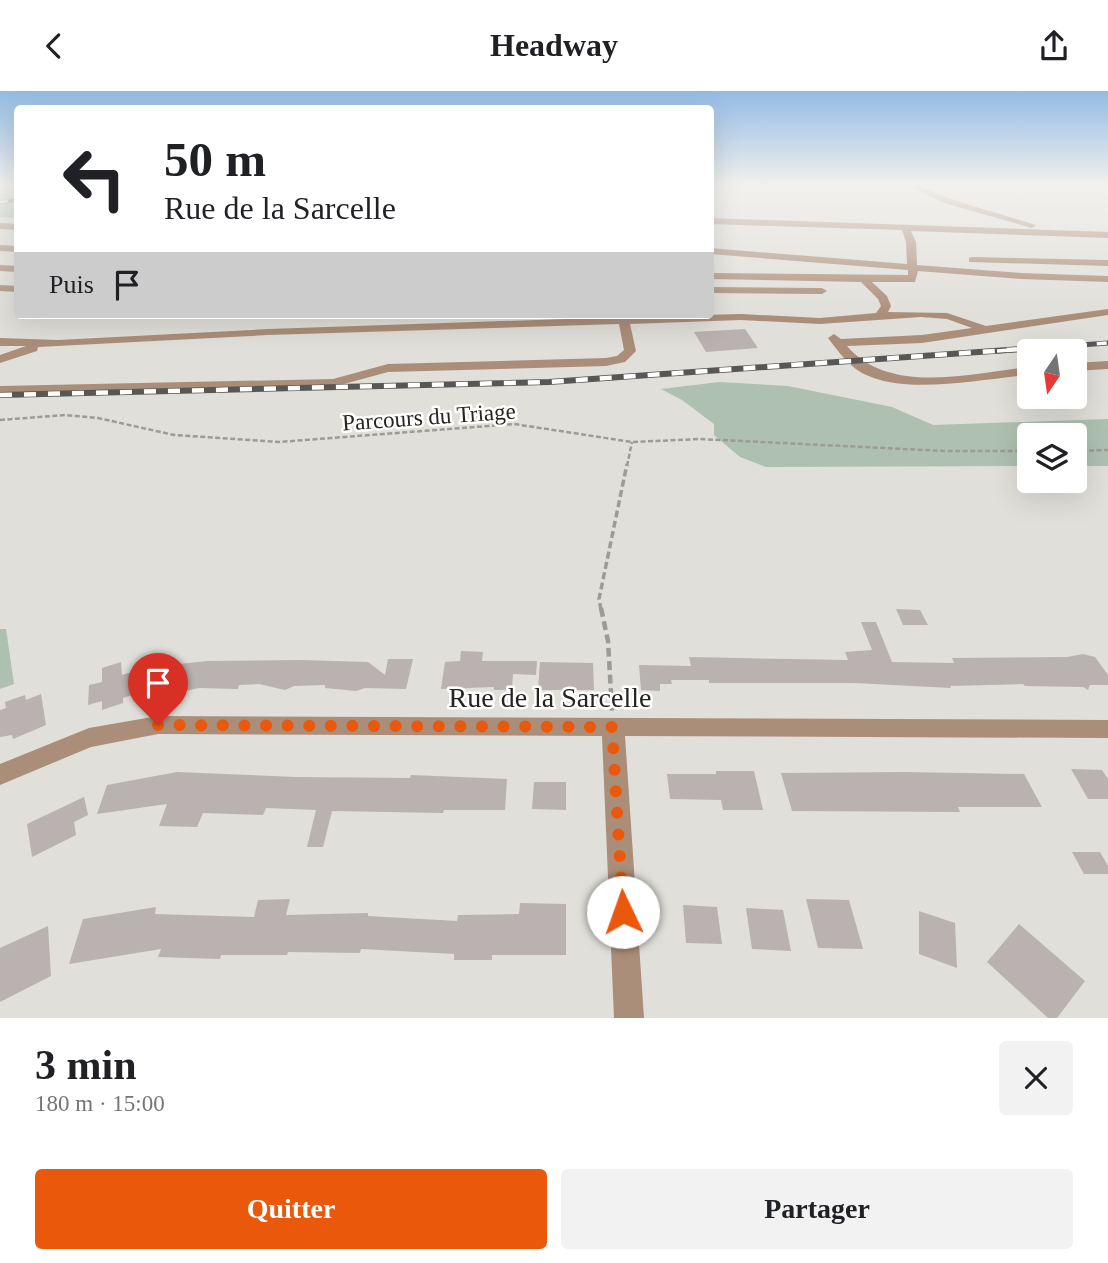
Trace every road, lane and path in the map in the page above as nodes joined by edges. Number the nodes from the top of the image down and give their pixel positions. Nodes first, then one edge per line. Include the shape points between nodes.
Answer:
1 (858, 229) edge
2 (1049, 229) edge
3 (907, 232) junction
4 (1062, 233) junction
5 (1108, 235) edge
6 (1108, 245) edge
7 (714, 251) edge
8 (972, 260) dead end
9 (1108, 263) edge
10 (913, 267) junction
11 (714, 279) edge
12 (1108, 279) edge
13 (869, 285) junction
14 (714, 293) edge
15 (1108, 312) edge
16 (880, 316) junction
17 (714, 318) edge
18 (485, 319) edge
19 (663, 319) edge
20 (624, 320) junction
21 (820, 321) junction
22 (494, 324) junction
23 (985, 330) junction
24 (0, 342) edge
25 (838, 343) junction
26 (58, 344) junction
27 (0, 357) edge
28 (1108, 365) edge
29 (1087, 366) edge
30 (1017, 372) edge
31 (364, 373) junction
32 (0, 379) edge
33 (0, 390) edge
34 (0, 420) edge
35 (632, 442) junction
36 (1108, 450) edge
37 (1017, 451) edge
38 (1087, 451) edge
39 (612, 727) junction
40 (1108, 729) edge
41 (0, 775) edge
42 (629, 1018) edge

1 - 3 street
2 - 4 street
3 - 4 street
3 - 6 street
3 - 10 street
4 - 5 street
7 - 10 street
8 - 9 street
10 - 12 street
10 - 13 street via 911,280
11 - 13 street via 792,284 802,279
13 - 14 street
13 - 16 street via 886,302
15 - 23 street
16 - 21 street
16 - 23 street via 947,315
17 - 21 street
18 - 22 street
19 - 20 street
20 - 22 street
20 - 31 street via 630,352 615,361
21 - 25 street
22 - 26 street
23 - 25 street
24 - 26 street
25 - 30 street via 868,371 897,379
26 - 27 street
28 - 29 street
31 - 32 street
31 - 33 street via 333,383
34 - 35 path, Parcours du Triage via 65,415 174,435 279,442 514,424
35 - 37 path, Parcours du Triage via 700,439
35 - 39 path via 599,599 608,641
36 - 38 path
39 - 40 street, Rue de la Sarcelle
39 - 41 street, Rue de la Sarcelle via 158,725 89,738
39 - 42 street

